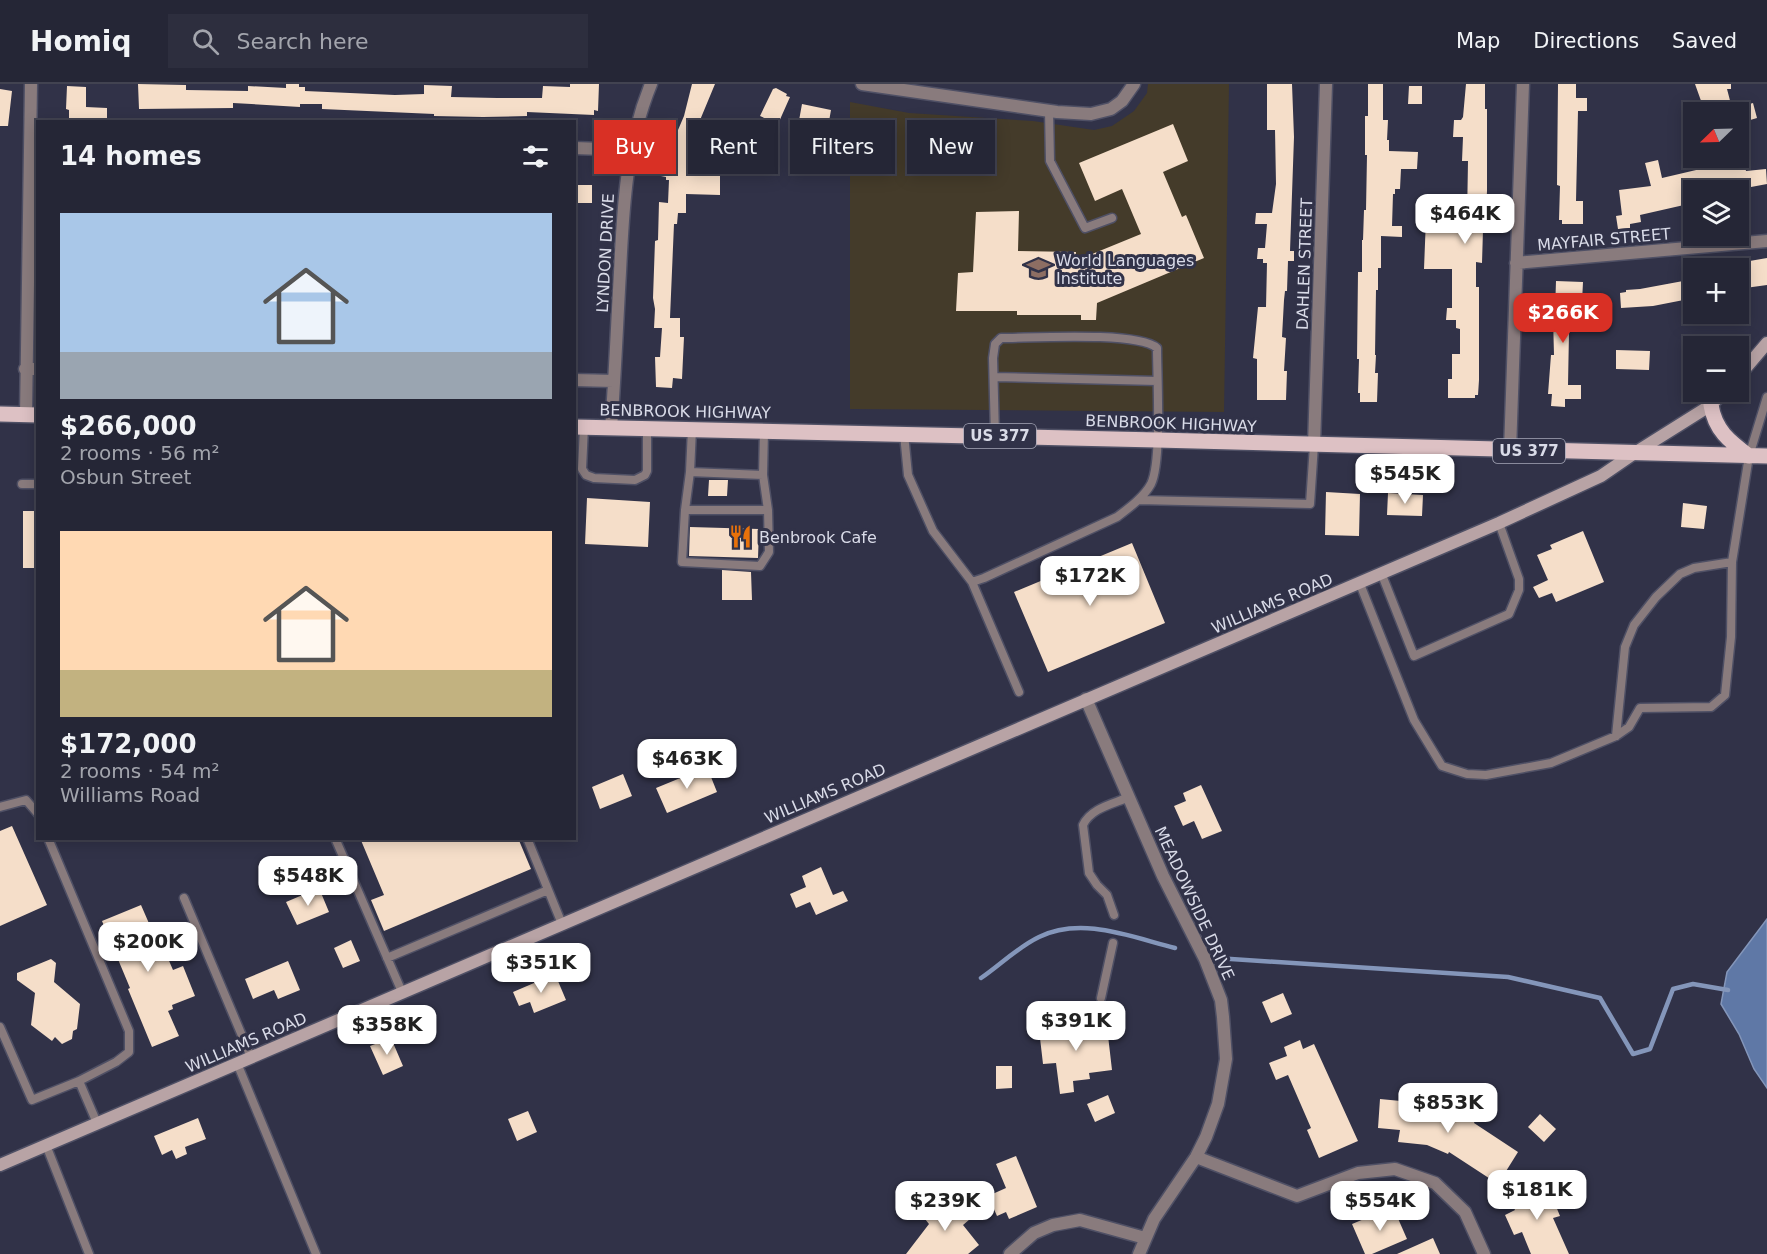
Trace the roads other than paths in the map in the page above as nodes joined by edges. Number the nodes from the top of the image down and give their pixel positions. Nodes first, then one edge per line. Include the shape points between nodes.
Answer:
1 (31, 84) edge
2 (651, 84) edge
3 (862, 84) edge
4 (1134, 84) edge
5 (1326, 84) edge
6 (1523, 84) edge
7 (1049, 111) junction
8 (638, 120) edge
9 (34, 130) edge
10 (576, 148) edge
11 (594, 149) edge
12 (627, 174) edge
13 (1112, 218) dead end
14 (1767, 241) edge
15 (1516, 263) junction
16 (1767, 343) edge
17 (1749, 364) edge
18 (32, 369) edge
19 (994, 377) junction
20 (576, 380) edge
21 (614, 381) junction
22 (1157, 381) junction
23 (1767, 397) edge
24 (1714, 402) edge
25 (1711, 405) junction
26 (0, 414) edge
27 (32, 415) edge
28 (579, 427) edge
29 (611, 428) junction
30 (647, 428) junction
31 (692, 429) junction
32 (764, 431) junction
33 (904, 434) junction
34 (995, 436) junction
35 (1157, 438) junction
36 (1314, 445) junction
37 (1510, 450) junction
38 (1633, 454) junction
39 (1749, 456) junction
40 (1767, 456) edge
41 (690, 472) junction
42 (764, 475) junction
43 (22, 484) dead end
44 (36, 484) edge
45 (1138, 500) junction
46 (685, 510) junction
47 (768, 510) junction
48 (1499, 523) junction
49 (1732, 562) junction
50 (1382, 574) junction
51 (972, 582) junction
52 (1360, 584) junction
53 (1019, 692) dead end
54 (1086, 699) junction
55 (1616, 736) junction
56 (1129, 797) junction
57 (0, 807) edge
58 (36, 812) edge
59 (49, 840) edge
60 (336, 840) edge
61 (528, 840) edge
62 (548, 890) junction
63 (184, 898) dead end
64 (1114, 915) dead end
65 (562, 924) junction
66 (1113, 943) dead end
67 (387, 958) junction
68 (402, 992) junction
69 (1101, 998) dead end
70 (0, 1027) edge
71 (251, 1057) junction
72 (237, 1063) junction
73 (80, 1081) junction
74 (97, 1123) junction
75 (46, 1145) junction
76 (1196, 1157) junction
77 (0, 1165) edge
78 (1145, 1238) junction
79 (89, 1254) edge
80 (316, 1254) edge
81 (1010, 1254) edge
82 (1139, 1254) edge
83 (1484, 1254) edge

1 - 9 street
2 - 8 street, LYNDON DRIVE
3 - 7 street
4 - 7 street via 1111,109 1091,114
5 - 36 street, DAHLEN STREET
6 - 15 street
7 - 13 lane via 1050,161 1085,228
9 - 18 street
10 - 11 street
12 - 21 street, LYNDON DRIVE
14 - 15 street, MAYFAIR STREET
15 - 37 street
16 - 17 street
18 - 27 street
19 - 22 lane
19 - 22 lane via 995,344 1001,338 1074,337 1151,343 1157,348
19 - 34 lane
20 - 21 street
21 - 29 street, LYNDON DRIVE
22 - 35 lane
23 - 39 lane
24 - 25 street, WILLIAMS ROAD
25 - 38 street, WILLIAMS ROAD
25 - 39 main road via 1716,424 1733,445
26 - 27 main road
28 - 29 main road, BENBROOK HIGHWAY / US 377
28 - 30 lane via 582,469 586,475 635,480 647,471
29 - 30 main road, BENBROOK HIGHWAY / US 377
30 - 31 main road, BENBROOK HIGHWAY / US 377
31 - 32 main road, BENBROOK HIGHWAY / US 377
31 - 41 lane
32 - 33 main road, BENBROOK HIGHWAY / US 377
32 - 42 lane
33 - 34 main road, BENBROOK HIGHWAY / US 377
33 - 51 lane via 908,475 933,531
34 - 35 main road, BENBROOK HIGHWAY / US 377
35 - 36 main road, BENBROOK HIGHWAY / US 377
35 - 45 lane via 1151,484
36 - 37 main road, BENBROOK HIGHWAY / US 377
36 - 45 lane via 1310,504
37 - 38 main road, BENBROOK HIGHWAY / US 377
38 - 39 main road, BENBROOK HIGHWAY / US 377
38 - 48 street, WILLIAMS ROAD via 1602,476
39 - 40 main road, BENBROOK HIGHWAY / US 377
39 - 49 lane
41 - 42 lane
41 - 46 lane
42 - 47 lane
43 - 44 lane
45 - 51 lane via 1117,516
46 - 47 lane
46 - 47 lane via 682,562 760,566 769,552
48 - 50 street, WILLIAMS ROAD
48 - 50 lane via 1519,579 1519,591 1509,614 1414,656
49 - 55 lane via 1680,574 1634,625 1625,647
49 - 55 lane via 1725,695 1711,707 1640,708 1629,727
50 - 52 street, WILLIAMS ROAD
51 - 53 lane
52 - 54 street, WILLIAMS ROAD
52 - 55 lane via 1414,720 1443,766 1486,775 1551,763
54 - 56 street, MEADOWSIDE DRIVE
54 - 65 street, WILLIAMS ROAD
56 - 64 lane via 1094,812 1083,825 1089,873 1107,895
56 - 76 street, MEADOWSIDE DRIVE via 1221,1000 1226,1059 1218,1104
57 - 58 lane via 26,800
59 - 73 lane via 129,1031 129,1052
60 - 67 lane
61 - 62 lane
62 - 65 lane
62 - 67 lane
63 - 71 lane
65 - 68 street, WILLIAMS ROAD
66 - 69 lane
67 - 68 lane
68 - 71 street, WILLIAMS ROAD
70 - 73 lane via 32,1100
71 - 72 street, WILLIAMS ROAD
72 - 74 street, WILLIAMS ROAD
72 - 80 lane
73 - 74 lane
74 - 75 street, WILLIAMS ROAD
75 - 77 street, WILLIAMS ROAD
75 - 79 lane
76 - 78 street, MEADOWSIDE DRIVE
76 - 83 street via 1297,1196 1358,1173 1395,1169 1435,1183 1465,1212
78 - 81 street via 1080,1220 1034,1233
78 - 82 street, MEADOWSIDE DRIVE

